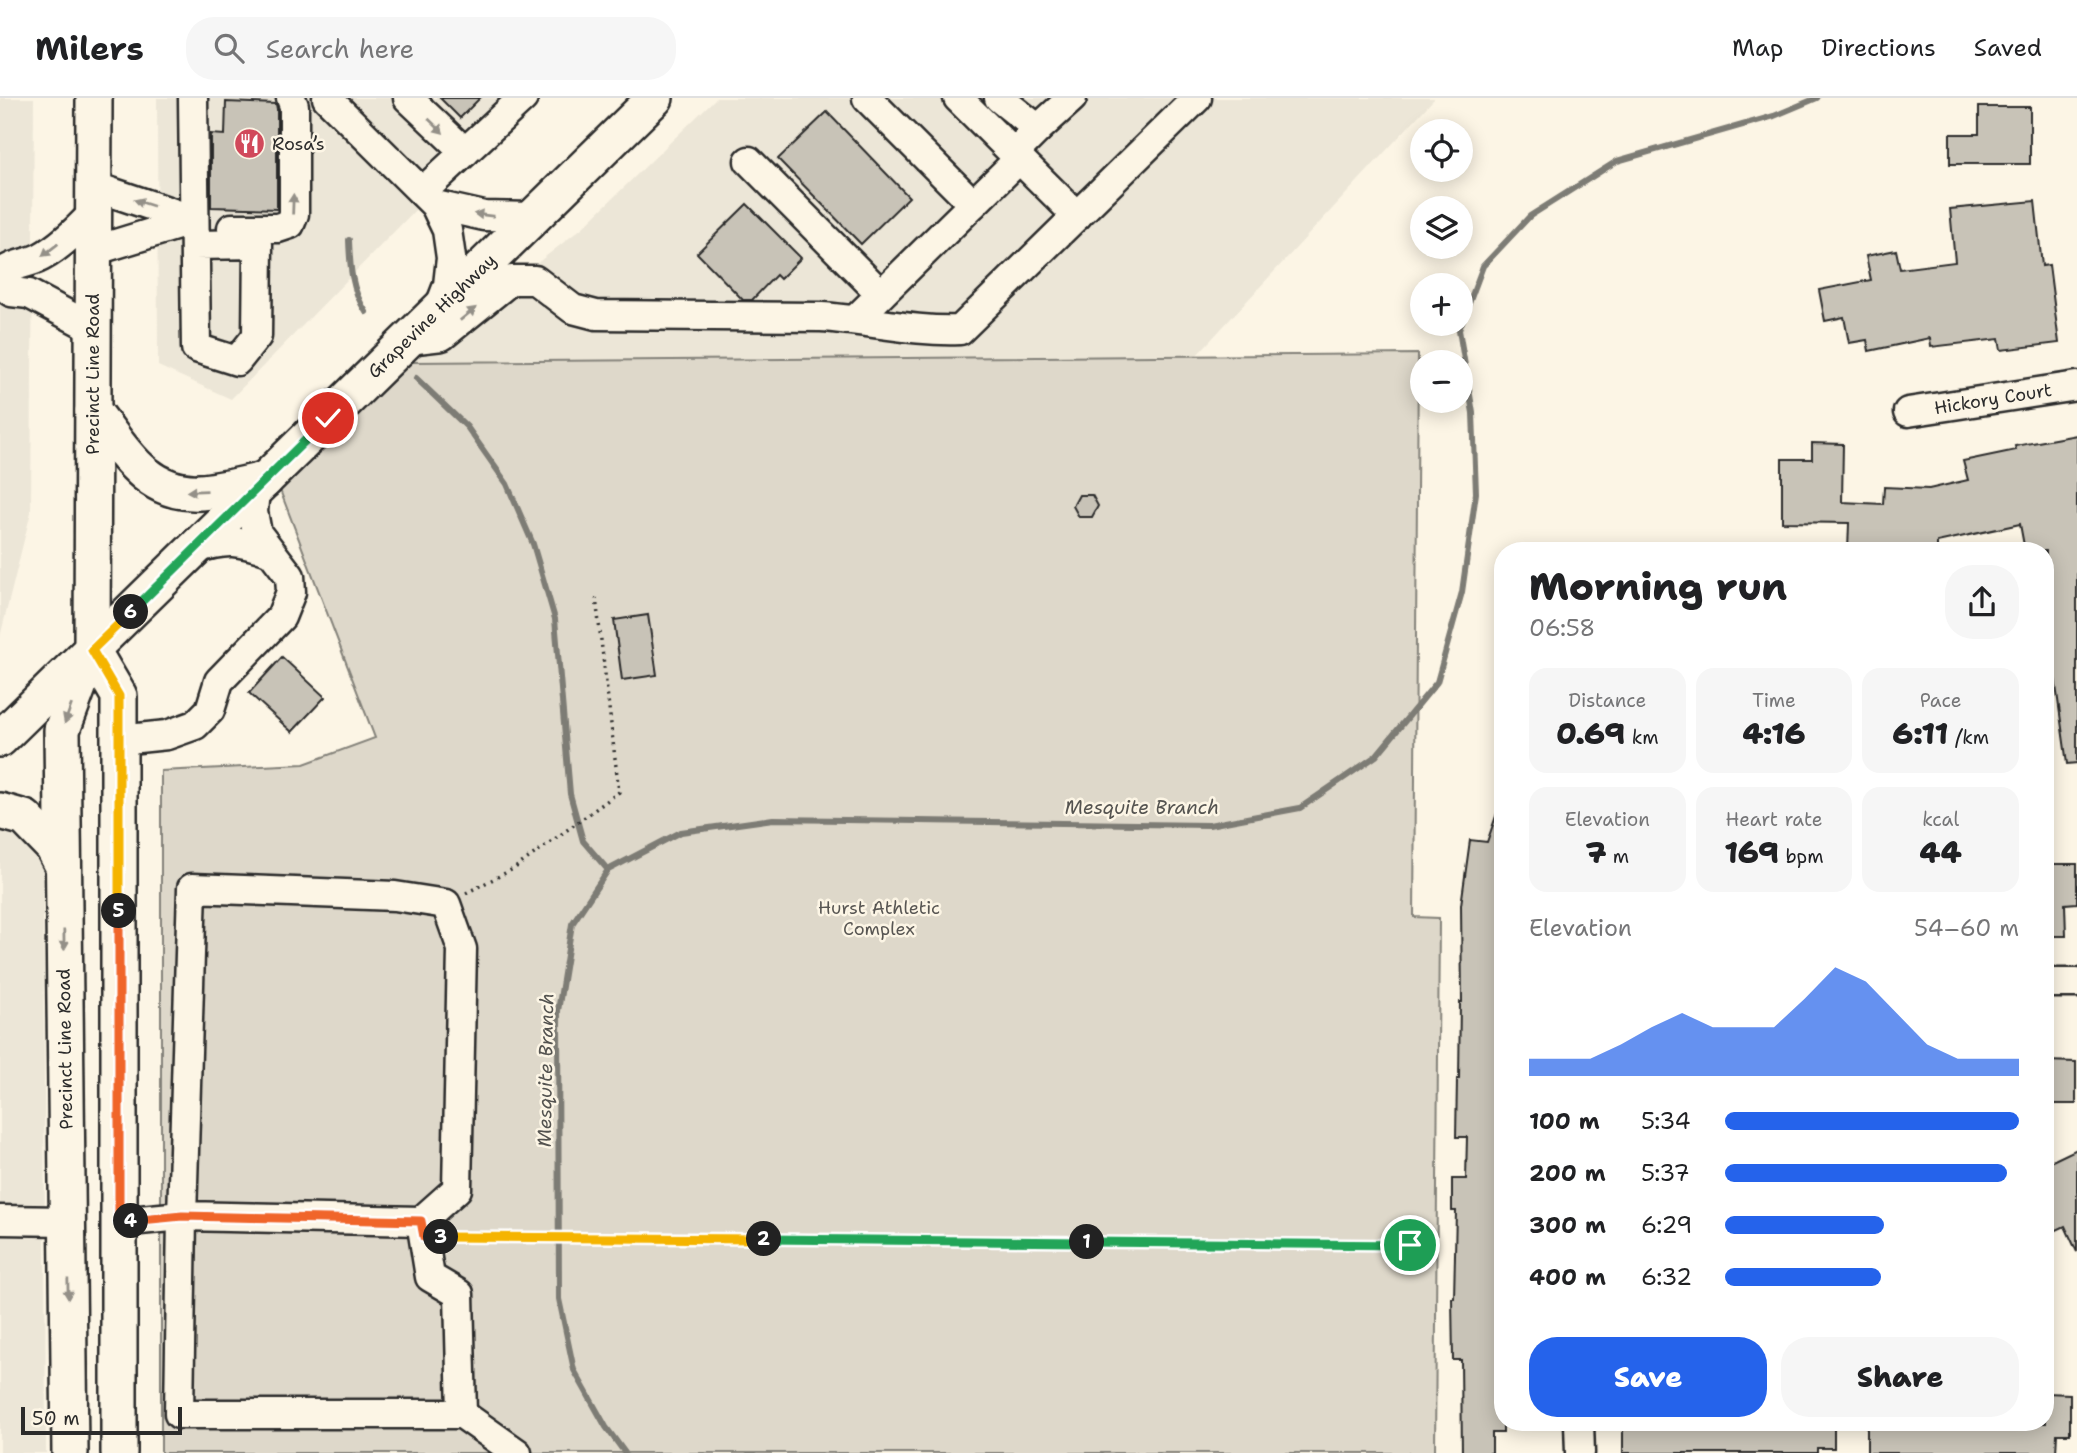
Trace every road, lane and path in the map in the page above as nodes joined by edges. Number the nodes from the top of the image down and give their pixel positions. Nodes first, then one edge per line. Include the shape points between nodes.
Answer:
1 (93, 98) edge
2 (193, 98) edge
3 (291, 98) edge
4 (327, 98) edge
5 (408, 98) edge
6 (523, 98) edge
7 (655, 98) edge
8 (867, 98) edge
9 (957, 98) edge
10 (999, 98) edge
11 (1072, 98) edge
12 (1197, 98) edge
13 (1038, 129) junction
14 (465, 152) junction
15 (1016, 156) junction
16 (749, 161) dead end
17 (429, 198) junction
18 (93, 200) junction
19 (973, 204) junction
20 (1077, 216) junction
21 (533, 217) junction
22 (195, 230) junction
23 (93, 251) junction
24 (0, 274) edge
25 (0, 283) edge
26 (881, 294) junction
27 (438, 311) junction
28 (856, 319) junction
29 (93, 331) junction
30 (408, 340) junction
31 (2077, 386) edge
32 (93, 411) junction
33 (1908, 412) dead end
34 (260, 485) junction
35 (195, 548) junction
36 (269, 551) junction
37 (596, 598) dead end
38 (92, 650) junction
39 (0, 739) edge
40 (119, 740) junction
41 (0, 811) edge
42 (64, 866) junction
43 (446, 904) junction
44 (2054, 983) edge
45 (2077, 983) edge
46 (66, 1068) junction
47 (182, 1216) junction
48 (0, 1220) edge
49 (67, 1221) junction
50 (119, 1222) junction
51 (423, 1229) junction
52 (1410, 1245) dead end
53 (119, 1324) junction
54 (463, 1414) junction
55 (1579, 1431) edge
56 (70, 1453) edge
57 (120, 1453) edge
58 (517, 1453) edge
59 (1580, 1453) edge

1 - 18 main road, Precinct Line Road
2 - 22 street
22 -> 3 street via 278,229 290,224 294,214
4 - 17 street
5 -> 14 street
6 - 14 street
7 - 21 main road, Grapevine Highway
8 - 19 street
9 - 15 street
10 - 13 street
11 - 13 street
12 - 20 street
13 - 15 street
14 - 17 street
15 - 19 street
15 - 20 street
16 - 26 street
21 -> 17 street via 484,216
17 - 27 street via 447,230 451,258 448,285
22 -> 18 street
18 - 23 main road, Precinct Line Road
18 -> 24 street via 80,226 41,257
19 - 26 street
20 - 28 street via 960,330 934,331
21 - 27 main road, Grapevine Highway
22 - 23 street
23 - 29 main road, Precinct Line Road
25 - 29 street via 11,292 29,294
26 - 28 street
27 - 30 main road, Grapevine Highway
30 -> 28 street via 442,336 511,280 535,280 573,309 596,314
29 - 32 main road, Precinct Line Road
30 - 34 main road, Grapevine Highway
31 - 33 street, Hickory Court
34 -> 32 main road via 200,492 171,490 151,480 135,464
32 - 38 main road, Precinct Line Road
34 - 35 main road, Grapevine Highway
34 - 36 street via 253,512 257,533
35 - 36 street via 220,541 245,542
35 - 38 main road, Grapevine Highway
36 - 40 street via 290,576 291,592 281,617 219,681 210,710 186,728
37 - 43 path via 619,792 515,868
38 - 39 main road, Grapevine Highway
38 - 40 main road via 119,696
38 -> 42 main road, Precinct Line Road via 62,730
40 - 50 main road
41 - 42 main road via 25,818 54,847
42 -> 46 main road, Precinct Line Road
43 - 47 street via 395,896 192,888
43 - 51 street via 462,949 457,1189
44 - 45 street
46 - 49 main road, Precinct Line Road
46 - 50 main road via 85,1134 90,1196
47 - 50 street
47 - 51 street
47 - 54 street via 179,1414
48 - 49 street
49 - 53 main road via 90,1231 101,1307
49 -> 56 main road, Precinct Line Road
50 - 53 main road
51 - 52 path via 527,1238
51 - 54 street via 430,1277 459,1294
53 - 57 main road
54 - 58 street
55 - 59 street

